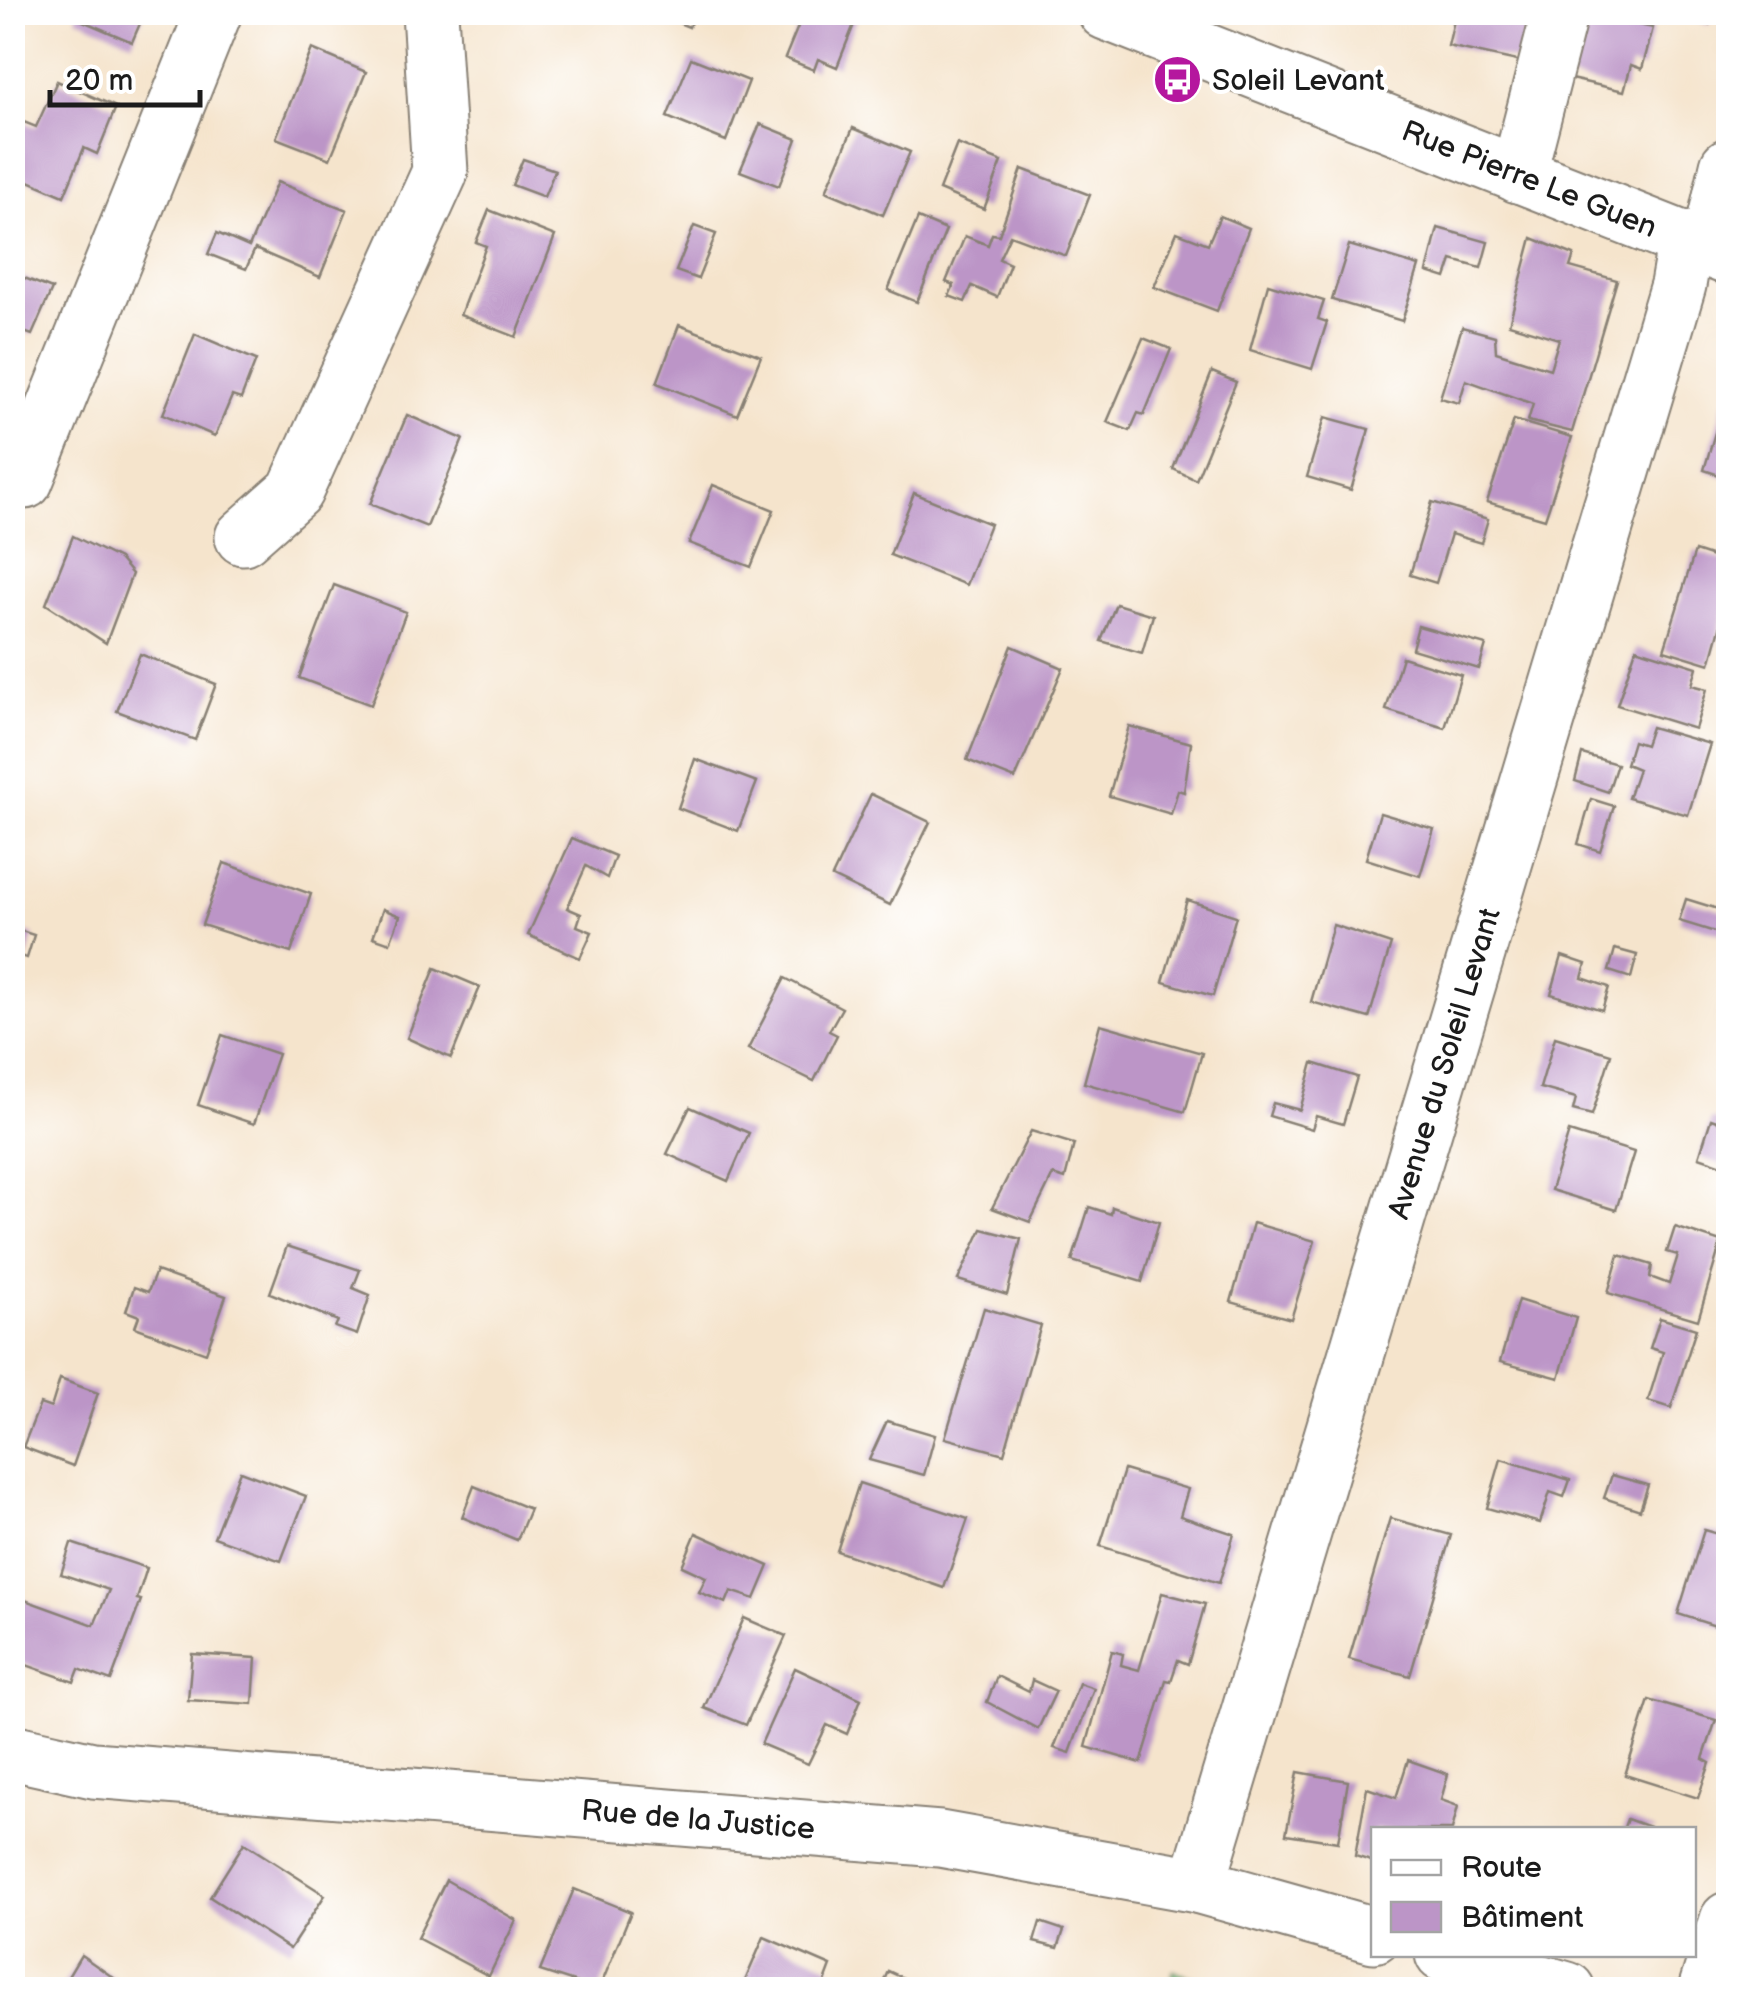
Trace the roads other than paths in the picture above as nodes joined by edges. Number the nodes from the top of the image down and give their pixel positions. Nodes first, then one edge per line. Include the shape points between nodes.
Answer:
1 (214, 12) edge
2 (430, 12) edge
3 (1106, 12) edge
4 (1560, 12) edge
5 (1728, 166) edge
6 (1518, 175) junction
7 (1708, 248) edge
8 (25, 481) dead end
9 (242, 537) dead end
10 (12, 1752) edge
11 (1196, 1885) junction
12 (1728, 1920) edge
13 (1371, 1934) edge
14 (1452, 1957) edge
15 (1567, 1990) edge
16 (1706, 1990) edge

1 - 8 street
2 - 9 street via 440,172 295,491
3 - 6 street, Rue Pierre Le Guen
4 - 6 street
5 - 7 street, Avenue du Soleil Levant
6 - 7 street, Rue Pierre Le Guen
7 - 11 street, Avenue du Soleil Levant via 1678,285
10 - 11 street, Rue de la Justice via 93,1770 940,1839
11 - 13 street, Rue de la Justice
12 - 16 street
14 - 15 street

